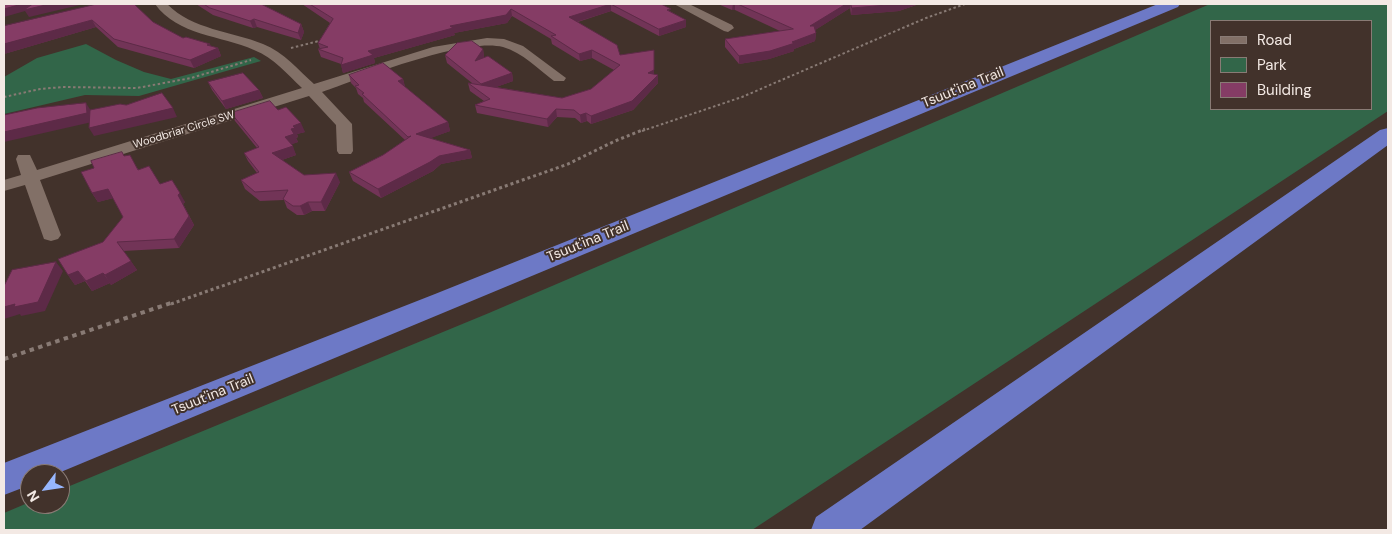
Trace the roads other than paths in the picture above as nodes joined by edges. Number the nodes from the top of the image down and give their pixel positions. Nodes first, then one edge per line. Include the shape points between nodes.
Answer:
1 (161, 4) edge
2 (680, 4) edge
3 (1172, 4) edge
4 (728, 28) dead end
5 (559, 78) dead end
6 (312, 90) junction
7 (1388, 135) edge
8 (345, 151) dead end
9 (24, 159) dead end
10 (30, 178) junction
11 (4, 186) edge
12 (51, 235) dead end
13 (4, 479) edge
14 (830, 530) edge

1 - 6 street via 170,14 186,22 272,53
2 - 4 street
3 - 13 highway, Tsuut'ina Trail
5 - 6 street, Woodbriar Circle SW via 513,46 485,41 438,51
6 - 8 street via 344,124
6 - 10 street, Woodbriar Circle SW
7 - 14 highway
9 - 10 street
10 - 11 street, Woodbriar Circle SW
10 - 12 street

